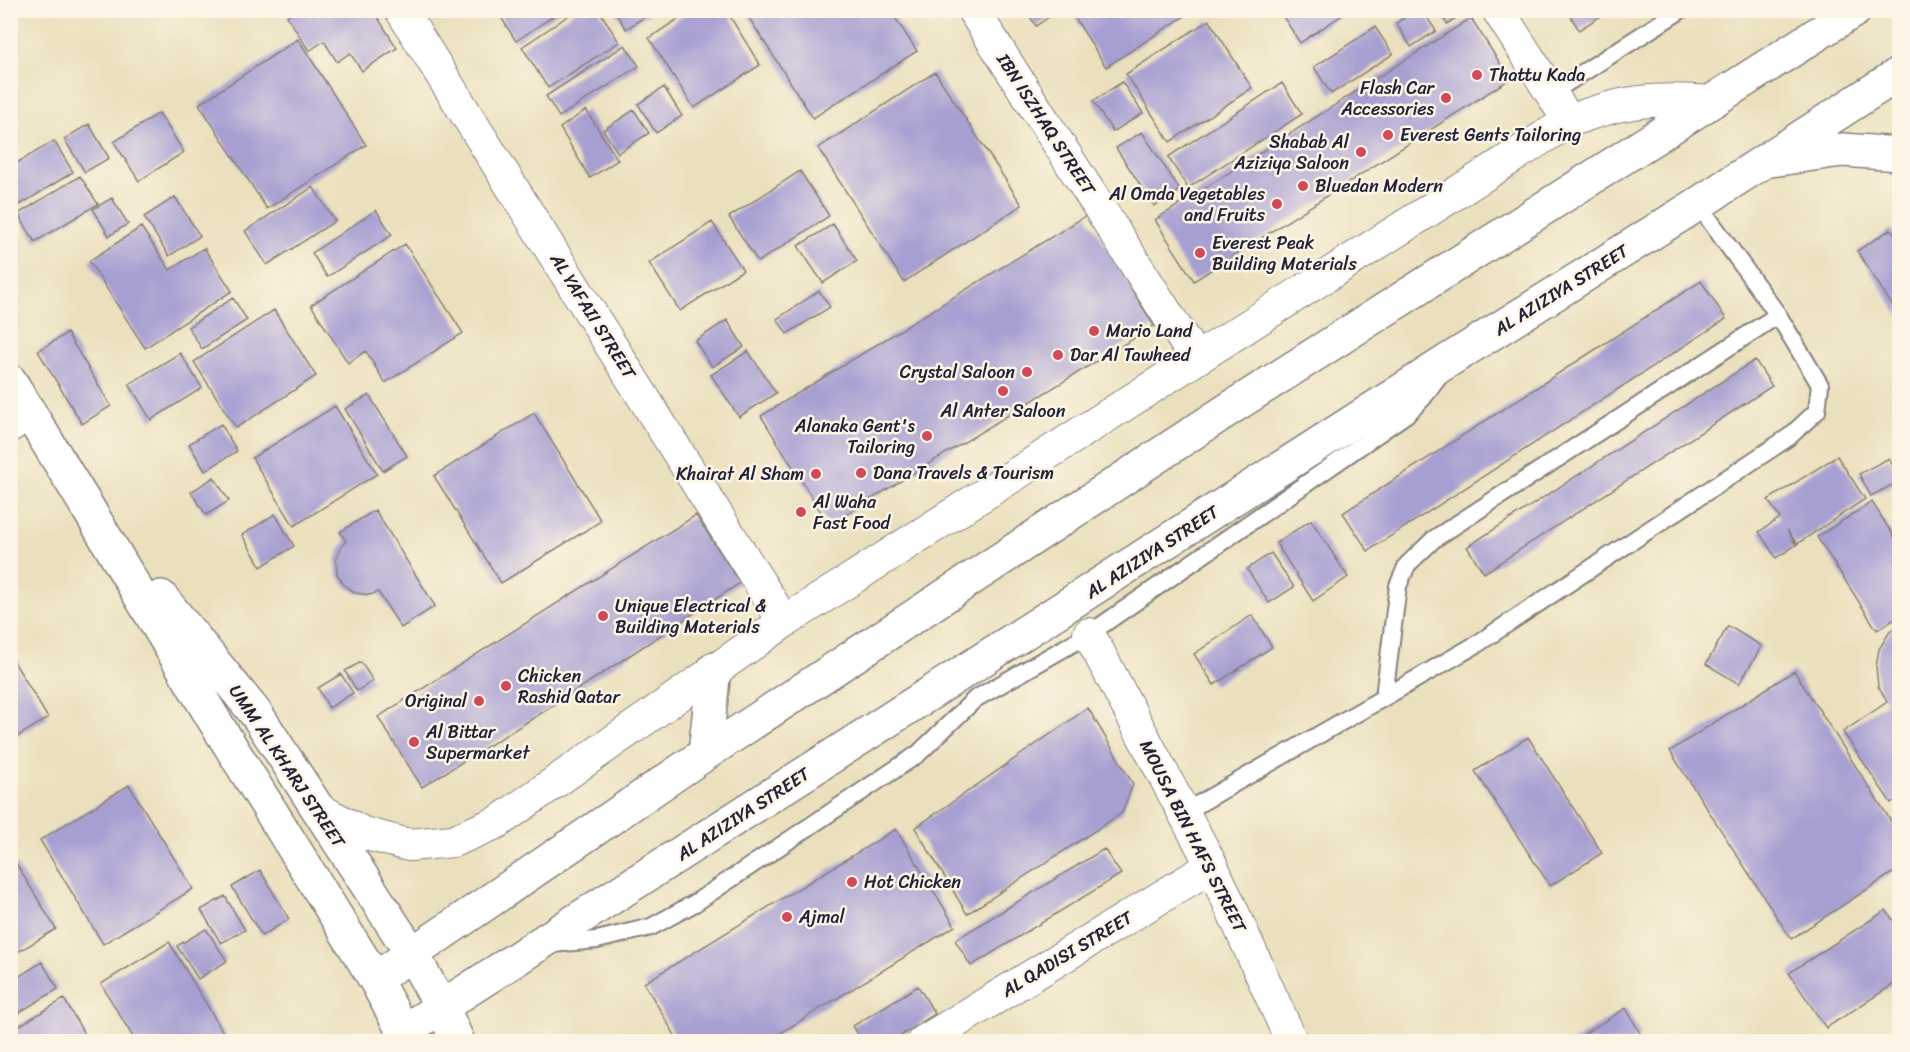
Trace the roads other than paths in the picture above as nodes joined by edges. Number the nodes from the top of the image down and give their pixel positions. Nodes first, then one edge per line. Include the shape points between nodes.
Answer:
1 (401, 10) edge
2 (973, 10) edge
3 (1498, 10) edge
4 (1680, 10) edge
5 (1840, 16) edge
6 (1899, 72) edge
7 (1551, 93) junction
8 (1711, 102) junction
9 (1569, 121) junction
10 (1899, 154) edge
11 (1764, 161) junction
12 (1698, 204) junction
13 (1778, 315) junction
14 (1196, 359) junction
15 (1446, 362) junction
16 (10, 381) edge
17 (20, 419) edge
18 (89, 510) junction
19 (784, 622) junction
20 (1089, 634) junction
21 (714, 669) junction
22 (1384, 697) junction
23 (705, 754) junction
24 (317, 808) junction
25 (1183, 813) junction
26 (1212, 866) junction
27 (540, 945) junction
28 (412, 954) junction
29 (375, 979) junction
30 (441, 1007) junction
31 (406, 1036) edge
32 (458, 1041) edge
33 (923, 1041) edge
34 (1292, 1041) edge

1 - 19 street, AL YAFAII STREET
2 - 14 street, IBN ISZHAQ STREET
3 - 7 street
4 - 7 lane
5 - 8 main road
6 - 11 main road, AL AZIZIYA STREET
7 - 9 street
8 - 9 street via 1638,101 1603,108
8 - 23 main road via 1229,409
9 - 14 street
10 - 11 main road via 1842,150
11 - 12 main road, AL AZIZIYA STREET
12 - 13 lane
12 - 15 main road, AL AZIZIYA STREET
13 - 22 lane via 1434,539 1407,565 1398,586
13 - 22 lane via 1820,385 1817,411 1789,437 1477,644
14 - 19 street
15 - 20 lane via 1436,381 1408,412
15 - 27 main road, AL AZIZIYA STREET
16 - 17 main road, UMM AL KHARJ STREET
17 - 18 main road, UMM AL KHARJ STREET
18 - 24 main road, UMM AL KHARJ STREET via 257,715
18 - 29 main road, UMM AL KHARJ STREET
19 - 21 street
20 - 25 street, MOUSA BIN HAFS STREET
20 - 27 lane via 975,699 918,754 695,903 651,927 597,940
21 - 23 main road
21 - 24 street via 498,822 453,841 409,845 363,833
22 - 25 lane
23 - 28 main road
24 - 28 main road, UMM AL KHARJ STREET
25 - 26 street, MOUSA BIN HAFS STREET
26 - 33 street, AL QADISI STREET
26 - 34 street, MOUSA BIN HAFS STREET
27 - 30 main road, AL AZIZIYA STREET
28 - 29 main road
28 - 30 main road, UMM AL KHARJ STREET
29 - 31 main road, UMM AL KHARJ STREET
30 - 31 main road, AL AZIZIYA STREET
30 - 32 main road, UMM AL KHARJ STREET

